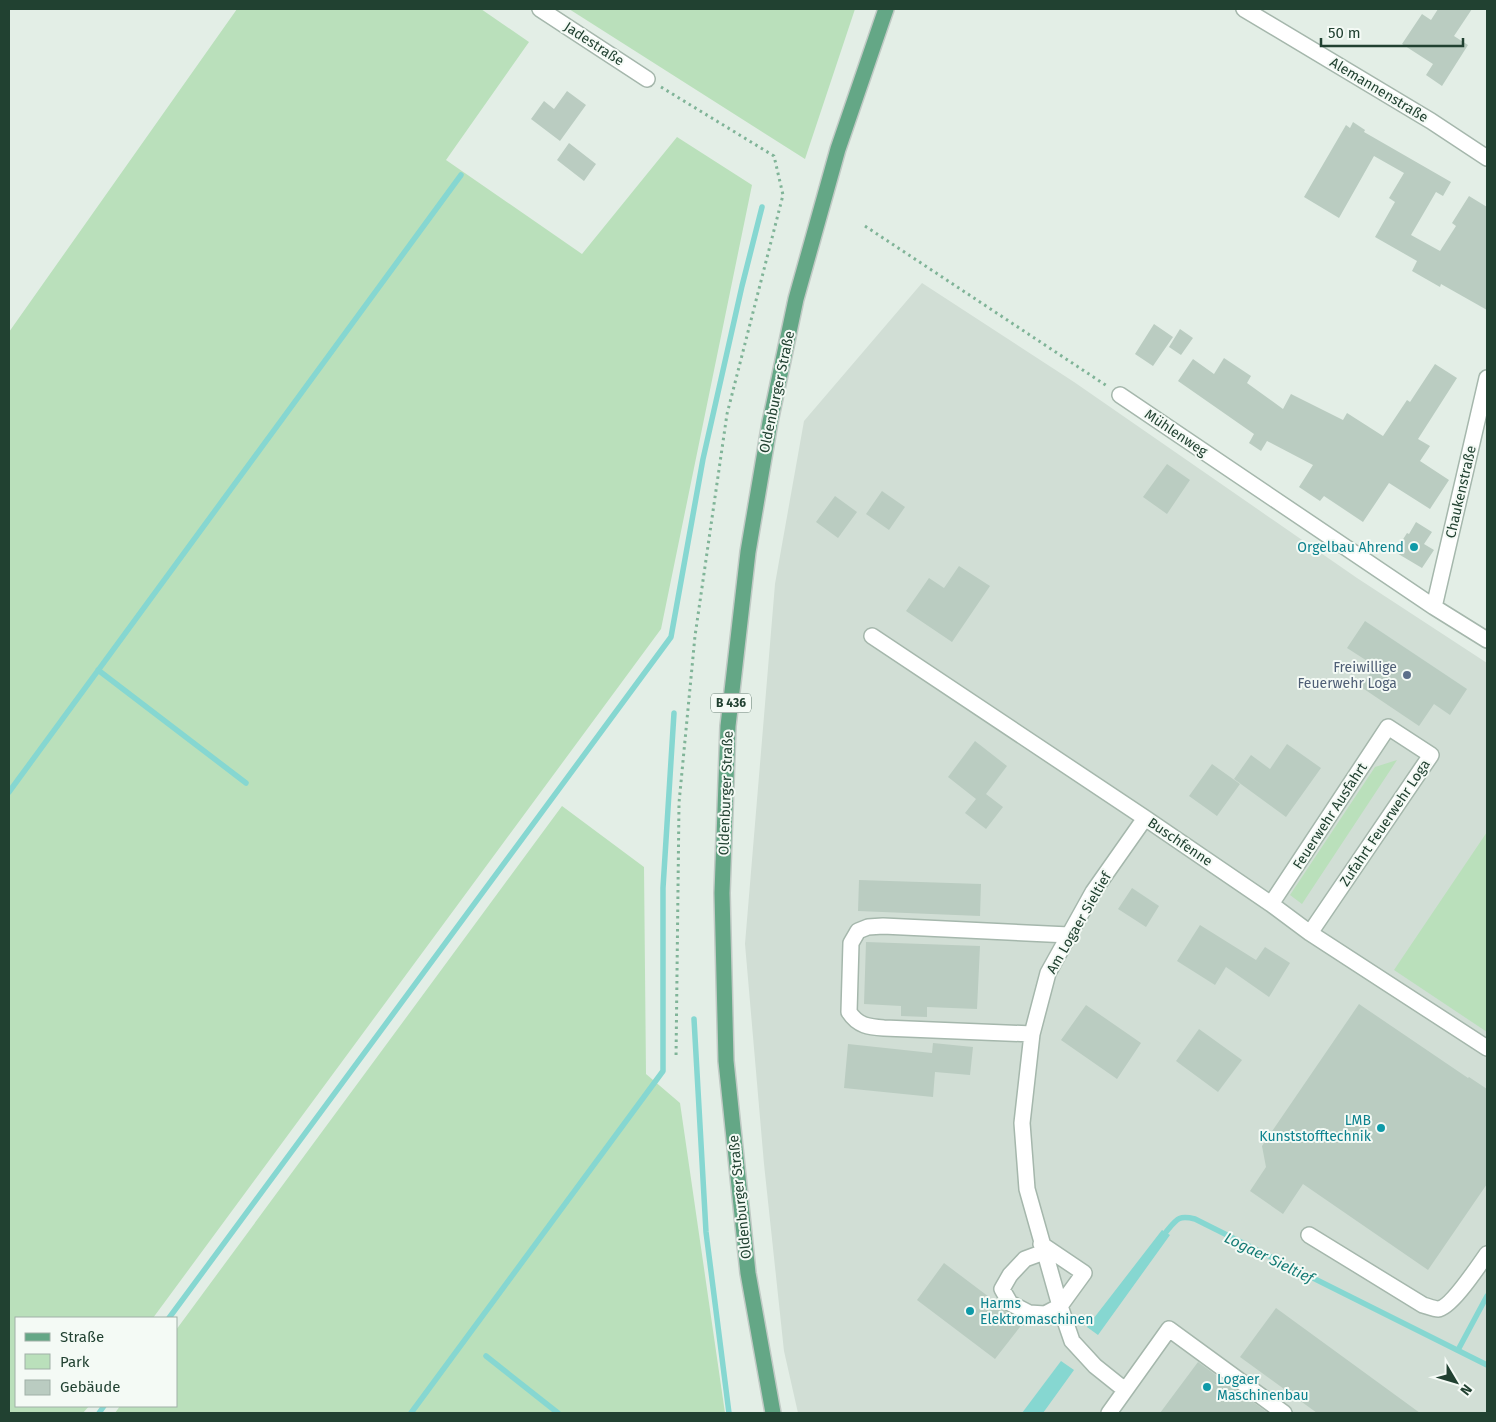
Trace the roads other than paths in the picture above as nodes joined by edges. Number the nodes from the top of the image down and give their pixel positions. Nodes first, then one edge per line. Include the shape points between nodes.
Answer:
1 (540, 9) edge
2 (886, 9) edge
3 (1244, 9) edge
4 (647, 78) road end
5 (1487, 158) edge
6 (1487, 378) edge
7 (1120, 395) road end
8 (1434, 607) junction
9 (872, 636) dead end
10 (1487, 640) edge
11 (1388, 727) joint
12 (1145, 818) junction
13 (1271, 904) junction
14 (1310, 933) junction
15 (1069, 935) junction
16 (1032, 1034) junction
17 (1487, 1048) edge
18 (1309, 1235) dead end
19 (1043, 1248) junction
20 (1487, 1254) edge
21 (1060, 1306) junction
22 (1126, 1390) junction
23 (773, 1413) edge
24 (1109, 1413) edge
25 (1284, 1413) edge

1 - 4 street, Jadestraße
2 - 23 main road, Oldenburger Straße / B 436 via 838,149 796,300 770,422 748,552 728,726 722,893 726,1060 748,1274
3 - 5 street, Alemannenstraße
6 - 8 street, Chaukenstraße
7 - 8 street, Mühlenweg
8 - 10 street, Mühlenweg
9 - 12 street, Buschfenne
11 - 13 street, Feuerwehr Ausfahrt
11 - 14 street, Zufahrt Feuerwehr Loga via 1430,755
12 - 13 street, Buschfenne
12 - 15 street, Am Logaer Sieltief via 1093,892
13 - 14 street, Buschfenne
14 - 17 street, Buschfenne
15 - 16 street, Am Logaer Sieltief via 1048,974
15 - 16 street via 884,926 858,931 851,943 849,1012 854,1020 884,1028
16 - 19 street, Am Logaer Sieltief via 1022,1123 1027,1189
18 - 20 street via 1423,1305 1438,1309 1458,1293
19 - 21 street, Am Logaer Sieltief
19 - 21 street via 1084,1273
19 - 21 street via 1010,1274 1002,1289 1010,1303 1029,1313 1045,1314
21 - 22 street, Am Logaer Sieltief via 1072,1341 1095,1366
22 - 24 street
22 - 25 street via 1169,1329

